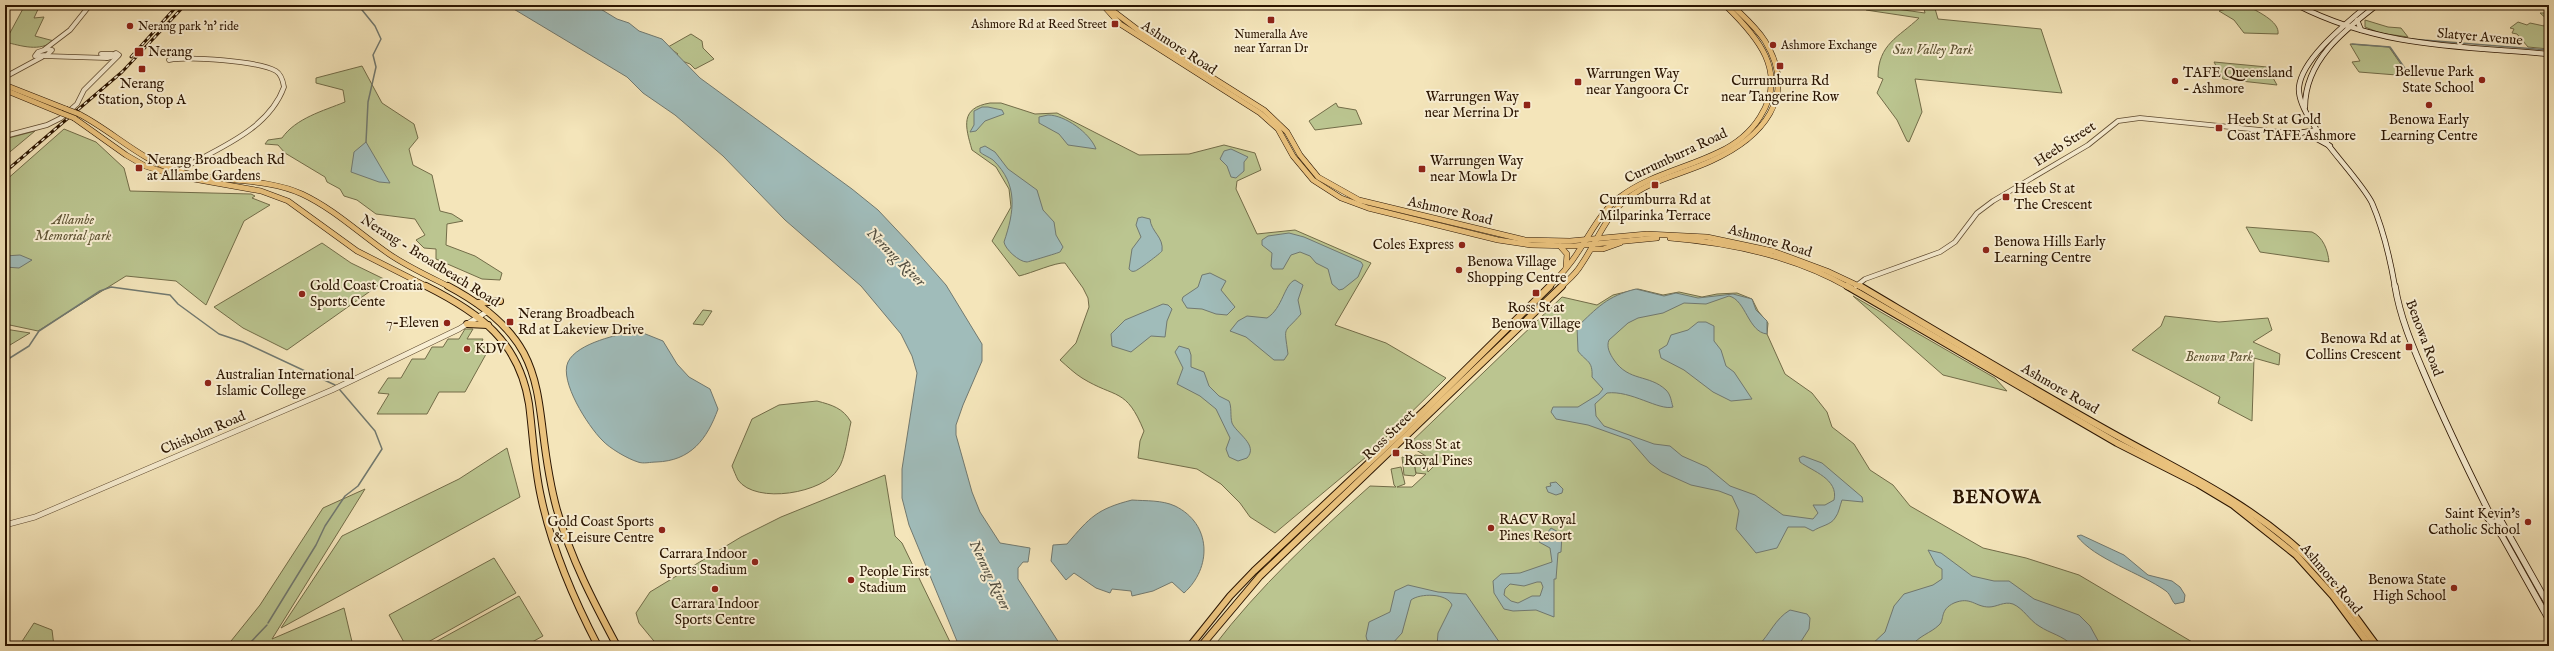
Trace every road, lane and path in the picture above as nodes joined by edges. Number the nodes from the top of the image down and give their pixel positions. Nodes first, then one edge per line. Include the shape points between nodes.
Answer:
1 (90, 5) edge
2 (1103, 5) edge
3 (1109, 5) edge
4 (1725, 5) edge
5 (1732, 5) edge
6 (2297, 5) edge
7 (2303, 5) edge
8 (2368, 5) edge
9 (2377, 5) edge
10 (2357, 20) junction
11 (2342, 25) junction
12 (2349, 28) junction
13 (2362, 30) junction
14 (2342, 34) junction
15 (2384, 39) junction
16 (2412, 43) junction
17 (55, 44) junction
18 (45, 49) junction
19 (52, 51) junction
20 (85, 54) junction
21 (112, 54) junction
22 (2548, 54) edge
23 (36, 56) junction
24 (43, 56) junction
25 (118, 56) junction
26 (92, 57) junction
27 (107, 59) junction
28 (170, 59) dead end
29 (108, 66) junction
30 (5, 76) edge
31 (5, 85) edge
32 (5, 90) edge
33 (2306, 112) junction
34 (2318, 130) junction
35 (2298, 133) junction
36 (2308, 134) junction
37 (5, 136) edge
38 (239, 136) junction
39 (2323, 136) junction
40 (1289, 140) junction
41 (2330, 146) junction
42 (141, 156) junction
43 (201, 157) junction
44 (192, 160) junction
45 (177, 171) junction
46 (188, 174) junction
47 (1587, 239) junction
48 (1594, 244) junction
49 (1583, 245) junction
50 (1560, 246) junction
51 (1566, 268) junction
52 (1854, 287) junction
53 (500, 301) dead end
54 (477, 303) junction
55 (488, 311) junction
56 (479, 316) junction
57 (467, 324) junction
58 (488, 325) junction
59 (450, 332) junction
60 (2489, 512) junction
61 (2491, 522) junction
62 (2501, 522) junction
63 (5, 525) edge
64 (1276, 561) junction
65 (1261, 565) junction
66 (2549, 606) edge
67 (2549, 620) edge
68 (598, 646) edge
69 (617, 646) edge
70 (1190, 646) edge
71 (1201, 646) edge
72 (2370, 646) edge
73 (2377, 646) edge

1 - 17 street via 78,24
2 - 40 main road, Ashmore Road via 1120,24 1260,113
3 - 40 main road, Ashmore Road via 1142,33 1264,110 1283,127
4 - 47 main road, Currumburra Road via 1753,34 1767,56 1772,86 1763,114 1750,131 1728,147 1655,176 1627,192 1602,214
5 - 48 main road, Currumburra Road via 1763,38 1773,56 1779,86 1772,112 1755,135 1738,148 1709,163 1661,179 1632,195 1607,218
6 - 11 main road
7 - 11 main road
8 - 11 main road, Benowa Road
9 - 10 main road, Benowa Road
10 - 12 main road, Benowa Road
10 - 13 main road
11 - 12 main road
11 - 33 main road, Benowa Road via 2325,42 2302,75 2299,93
12 - 13 main road, Slatyer Avenue
12 - 14 main road, Benowa Road
12 - 15 main road, Slatyer Avenue
13 - 16 main road, Slatyer Avenue
14 - 15 main road
14 - 33 main road, Benowa Road via 2324,54 2306,82 2303,92
15 - 16 main road, Slatyer Avenue
16 - 22 main road, Slatyer Avenue
17 - 18 street
17 - 19 street
18 - 19 street
18 - 23 street via 36,53
19 - 20 street via 63,55
19 - 24 street
20 - 21 street
20 - 26 street
21 - 25 street
21 - 27 street
23 - 24 street
23 - 30 street
24 - 26 street
24 - 30 street
25 - 27 street
25 - 29 street
26 - 27 street
27 - 29 street
28 - 38 street via 258,64 275,71 282,79 284,88 281,99 274,111
29 - 37 street via 84,90 79,102 61,118 47,125
31 - 42 main road, Nerang - Broadbeach Road, bridge via 78,114
32 - 56 main road, bridge via 74,118 126,156 146,166 198,180 268,193 288,201 360,254 451,299
33 - 34 main road, Benowa Road
34 - 35 main road
34 - 39 main road, Benowa Road
35 - 36 street, Heeb Street
35 - 52 street, Heeb Street via 2140,118 2118,122 2088,145 1980,210 1958,238 1946,248 1932,256 1865,279
36 - 39 street, Heeb Street
36 - 41 main road
38 - 43 street
38 - 44 street
39 - 41 main road, Benowa Road
40 - 47 main road, Ashmore Road via 1318,177 1345,194 1365,202 1512,238 1546,241
40 - 50 main road, Ashmore Road via 1293,156 1314,180 1341,198 1498,240
41 - 60 main road, Benowa Road via 2371,202 2389,249 2398,307 2405,327 2450,434
42 - 44 street via 173,166
42 - 45 main road, Nerang - Broadbeach Road
43 - 45 street
43 - 46 street via 188,168
44 - 45 street
45 - 46 main road, Nerang - Broadbeach Road
46 - 54 main road, Nerang - Broadbeach Road via 262,182 299,193 401,262
47 - 48 main road, Ashmore Road
47 - 49 main road, Currumburra Road
48 - 49 main road, Ashmore Road
48 - 52 main road, Ashmore Road via 1605,248 1632,239 1686,239 1735,246 1808,268
48 - 52 main road, Ashmore Road via 1656,234 1720,239 1783,254
48 - 64 main road, Ross Street via 1577,271 1536,312
49 - 50 main road, Ashmore Road
49 - 51 main road, Ross Street
50 - 51 main road via 1567,254
51 - 65 main road, Ross Street via 1496,340
52 - 72 main road, Ashmore Road via 2117,443 2207,489 2238,508 2296,555 2333,596
52 - 73 main road, Ashmore Road via 2104,430 2207,483 2252,512 2319,570
53 - 54 main road
54 - 55 main road, Nerang - Broadbeach Road
55 - 56 street, Chisholm Road
55 - 69 main road, Nerang - Broadbeach Road via 515,338 532,367 538,387 547,466 561,526 580,577
56 - 57 street, Chisholm Road
56 - 58 main road
56 - 59 street, Chisholm Road
57 - 58 main road
57 - 59 street, Chisholm Road
58 - 68 main road via 509,349 524,381 536,473 547,525 570,588
59 - 63 street, Chisholm Road via 325,394 35,517
60 - 61 main road via 2484,515
60 - 62 main road via 2499,517
61 - 62 main road
61 - 67 main road via 2502,536
62 - 66 main road
64 - 65 main road
64 - 71 main road, Ross Street via 1242,595
65 - 70 main road, Ross Street via 1235,591

